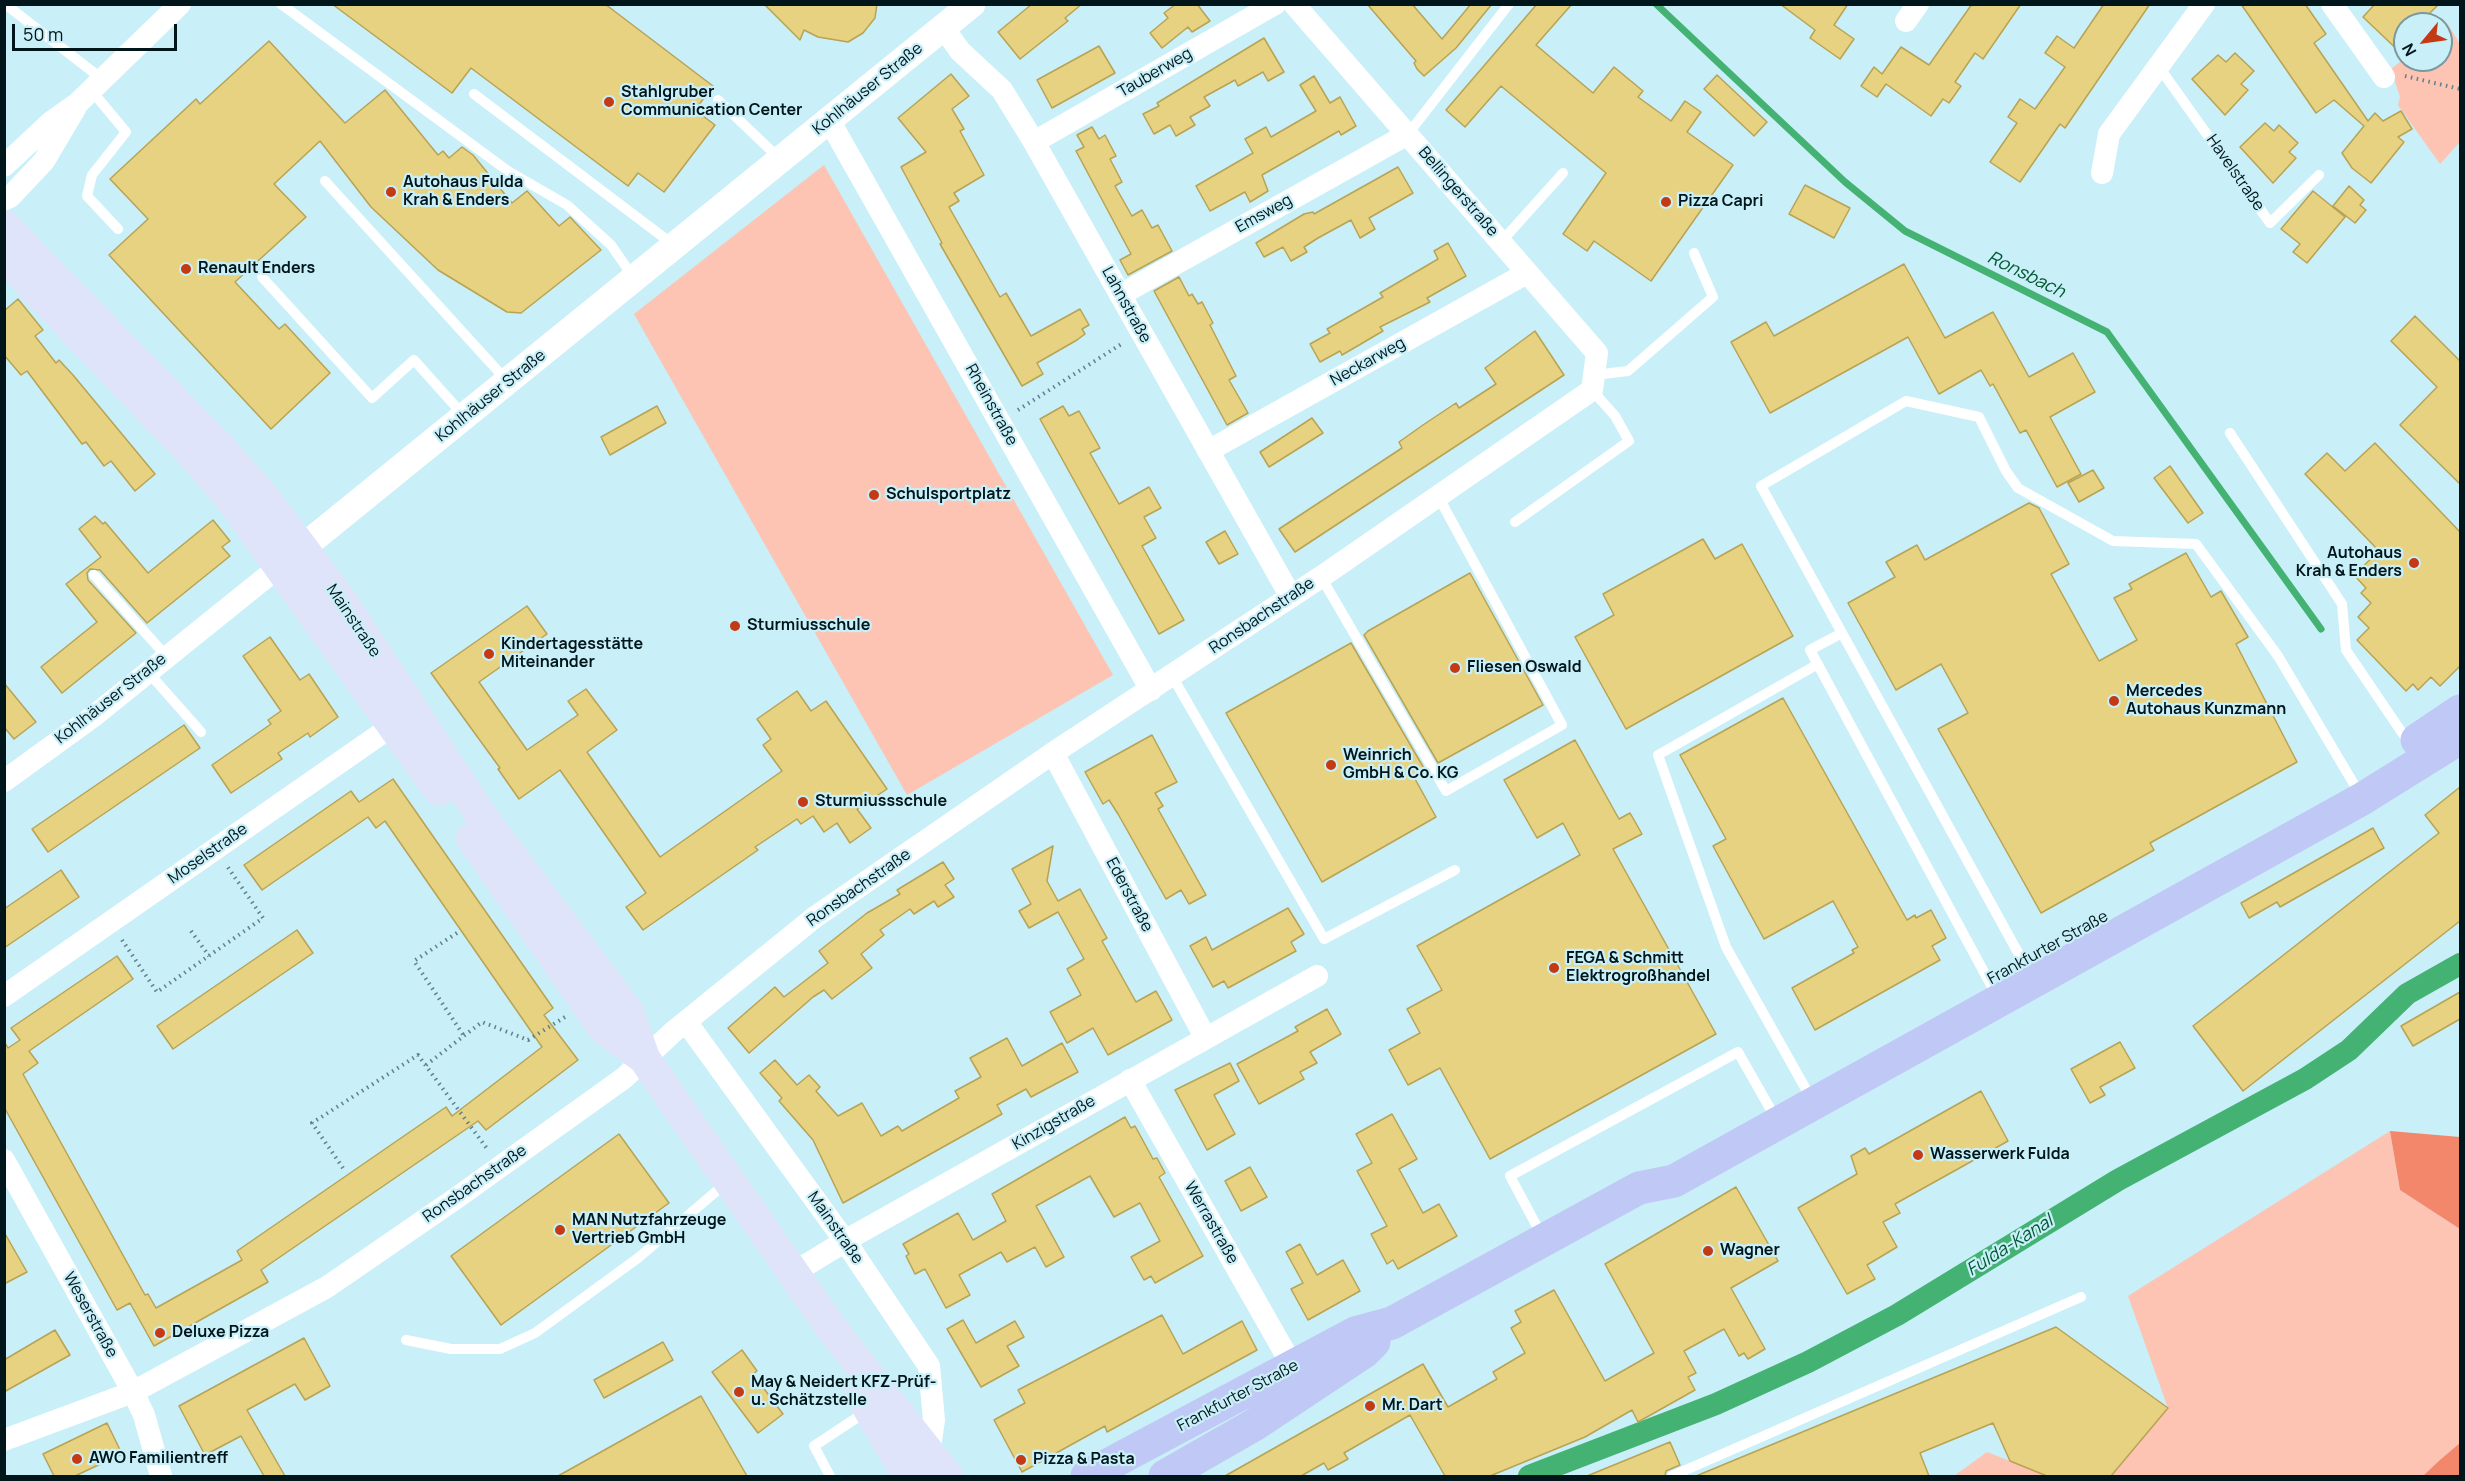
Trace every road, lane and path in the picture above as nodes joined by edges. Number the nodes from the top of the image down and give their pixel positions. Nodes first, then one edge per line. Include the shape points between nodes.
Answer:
1 (5, 4) edge
2 (281, 4) edge
3 (972, 4) edge
4 (1275, 4) edge
5 (1294, 4) edge
6 (1509, 4) edge
7 (2204, 4) edge
8 (2332, 4) edge
9 (177, 6) edge
10 (943, 27) junction
11 (2159, 67) junction
12 (2384, 77) joint
13 (2460, 89) edge
14 (90, 91) junction
15 (474, 94) dead end
16 (718, 100) dead end
17 (830, 120) junction
18 (1408, 134) junction
19 (1034, 142) junction
20 (781, 160) junction
21 (4, 166) edge
22 (1563, 173) dead end
23 (2103, 173) dead end
24 (2319, 175) dead end
25 (325, 181) dead end
26 (4, 200) edge
27 (4, 226) edge
28 (118, 229) dead end
29 (1501, 242) junction
30 (675, 246) junction
31 (1694, 254) dead end
32 (4, 256) edge
33 (1527, 273) junction
34 (262, 277) dead end
35 (635, 279) junction
36 (1120, 295) junction
37 (1141, 332) junction
38 (508, 382) junction
39 (1593, 382) junction
40 (1010, 416) dead end
41 (465, 417) junction
42 (2230, 433) dead end
43 (1208, 451) junction
44 (1438, 496) junction
45 (1515, 522) dead end
46 (291, 557) junction
47 (94, 575) dead end
48 (1321, 577) junction
49 (1291, 597) junction
50 (1842, 633) junction
51 (174, 651) junction
52 (1818, 664) junction
53 (148, 672) junction
54 (1172, 676) junction
55 (1151, 690) junction
56 (2460, 711) edge
57 (403, 718) junction
58 (201, 732) dead end
59 (2460, 738) edge
60 (1053, 753) junction
61 (2416, 754) junction
62 (4, 781) edge
63 (2357, 789) junction
64 (220, 856) dead end
65 (1455, 870) dead end
66 (191, 931) dead end
67 (457, 933) dead end
68 (121, 938) dead end
69 (209, 956) junction
70 (2029, 971) junction
71 (1317, 976) dead end
72 (1994, 991) junction
73 (4, 996) edge
74 (565, 1017) dead end
75 (687, 1023) junction
76 (464, 1036) junction
77 (1205, 1038) junction
78 (644, 1058) junction
79 (426, 1065) junction
80 (1130, 1080) junction
81 (1808, 1094) junction
82 (1773, 1114) junction
83 (488, 1150) dead end
84 (4, 1160) edge
85 (343, 1168) dead end
86 (729, 1181) junction
87 (1544, 1239) junction
88 (845, 1241) junction
89 (793, 1273) junction
90 (2081, 1297) dead end
91 (1392, 1323) junction
92 (835, 1333) junction
93 (406, 1340) dead end
94 (1293, 1367) junction
95 (133, 1392) junction
96 (869, 1410) junction
97 (4, 1440) edge
98 (938, 1465) edge
99 (161, 1476) edge
100 (830, 1476) edge
101 (909, 1476) edge
102 (1087, 1476) edge
103 (1165, 1476) edge
104 (1672, 1476) edge

1 - 14 lane
2 - 35 lane via 508,171 567,205 611,245
3 - 10 street, Kohlhäuser Straße
4 - 19 street, Tauberweg
5 - 18 street, Bellingerstraße
6 - 18 lane
7 - 11 street
8 - 12 street
9 - 14 street
10 - 17 street, Kohlhäuser Straße
10 - 19 street, Lahnstraße via 960,51 1002,90
11 - 23 street via 2109,134
11 - 24 lane, Havelstraße via 2270,223
12 - 13 path via 2402,75
14 - 21 street
14 - 26 street via 44,161
14 - 28 lane via 126,132 92,175 87,196
15 - 30 lane
16 - 20 lane
17 - 20 street, Kohlhäuser Straße
17 - 55 street, Rheinstraße
18 - 29 street, Bellingerstraße
18 - 36 street, Emsweg
19 - 36 street, Lahnstraße
20 - 30 street, Kohlhäuser Straße
22 - 29 lane
25 - 38 lane
27 - 46 main road, Mainstraße via 266,500
29 - 33 street, Bellingerstraße
30 - 35 street, Kohlhäuser Straße
31 - 39 lane via 1713,297 1628,370
32 - 46 main road, Mainstraße
33 - 39 street, Bellingerstraße via 1597,353
33 - 43 street, Neckarweg
34 - 41 lane via 372,398 414,360
35 - 38 street, Kohlhäuser Straße
36 - 37 street, Lahnstraße
37 - 40 path
37 - 43 street, Lahnstraße
38 - 41 street, Kohlhäuser Straße
39 - 44 street, Ronsbachstraße
39 - 45 lane via 1629,441
41 - 46 street, Kohlhäuser Straße
42 - 61 lane via 2342,603 2346,650
43 - 49 street, Lahnstraße
44 - 48 street, Ronsbachstraße
44 - 48 lane via 1562,725 1446,791
46 - 51 street, Kohlhäuser Straße
46 - 57 main road, Mainstraße
47 - 51 lane
48 - 49 street, Ronsbachstraße
49 - 54 street, Ronsbachstraße
50 - 52 lane via 1810,650
50 - 63 lane via 1761,486 1906,401 1979,417 2018,488 2114,541 2196,544 2278,656
50 - 70 lane
51 - 53 street, Kohlhäuser Straße
52 - 72 lane
52 - 81 lane via 1658,755 1726,947
53 - 58 lane
53 - 62 street, Kohlhäuser Straße
54 - 55 street, Ronsbachstraße
54 - 65 lane via 1324,939
55 - 60 street, Ronsbachstraße
56 - 61 main road, Frankfurter Straße
57 - 73 street, Moselstraße
57 - 78 main road, Mainstraße via 628,1011
59 - 61 main road, Frankfurter Straße
60 - 75 street, Ronsbachstraße via 815,917
60 - 77 street, Ederstraße
61 - 63 main road, Frankfurter Straße
63 - 70 main road, Frankfurter Straße
64 - 69 path via 263,918
66 - 69 path
67 - 76 path via 414,961
68 - 69 path via 157,992
70 - 72 main road, Frankfurter Straße
71 - 77 street, Kinzigstraße
72 - 81 main road, Frankfurter Straße
74 - 76 path via 528,1040 482,1022
75 - 78 street, Ronsbachstraße
75 - 88 street, Mainstraße
76 - 79 path
77 - 80 street, Kinzigstraße
78 - 86 main road, Mainstraße
78 - 95 street, Ronsbachstraße via 624,1078 573,1115 327,1287
79 - 83 path
79 - 85 path via 418,1054 312,1124
80 - 88 street, Kinzigstraße
80 - 94 street, Werrastraße
81 - 82 main road, Frankfurter Straße
82 - 87 main road, Frankfurter Straße via 1674,1181 1639,1188
82 - 87 lane via 1738,1052 1510,1176
84 - 95 street, Weserstraße
86 - 89 main road, Mainstraße
86 - 93 lane via 638,1258 535,1334 500,1349 451,1349
87 - 91 main road, Frankfurter Straße
88 - 89 street, Kinzigstraße
88 - 98 street, Mainstraße via 930,1366
89 - 92 main road, Mainstraße
90 - 104 lane
91 - 94 main road, Frankfurter Straße via 1355,1333
91 - 103 main road, Frankfurter Straße via 1364,1352 1254,1425
92 - 96 main road, Mainstraße
92 - 98 main road, Mainstraße
94 - 102 main road, Frankfurter Straße
95 - 97 street, Ronsbachstraße
95 - 99 street, Weserstraße via 144,1415
96 - 100 lane via 814,1446
96 - 101 main road, Mainstraße

